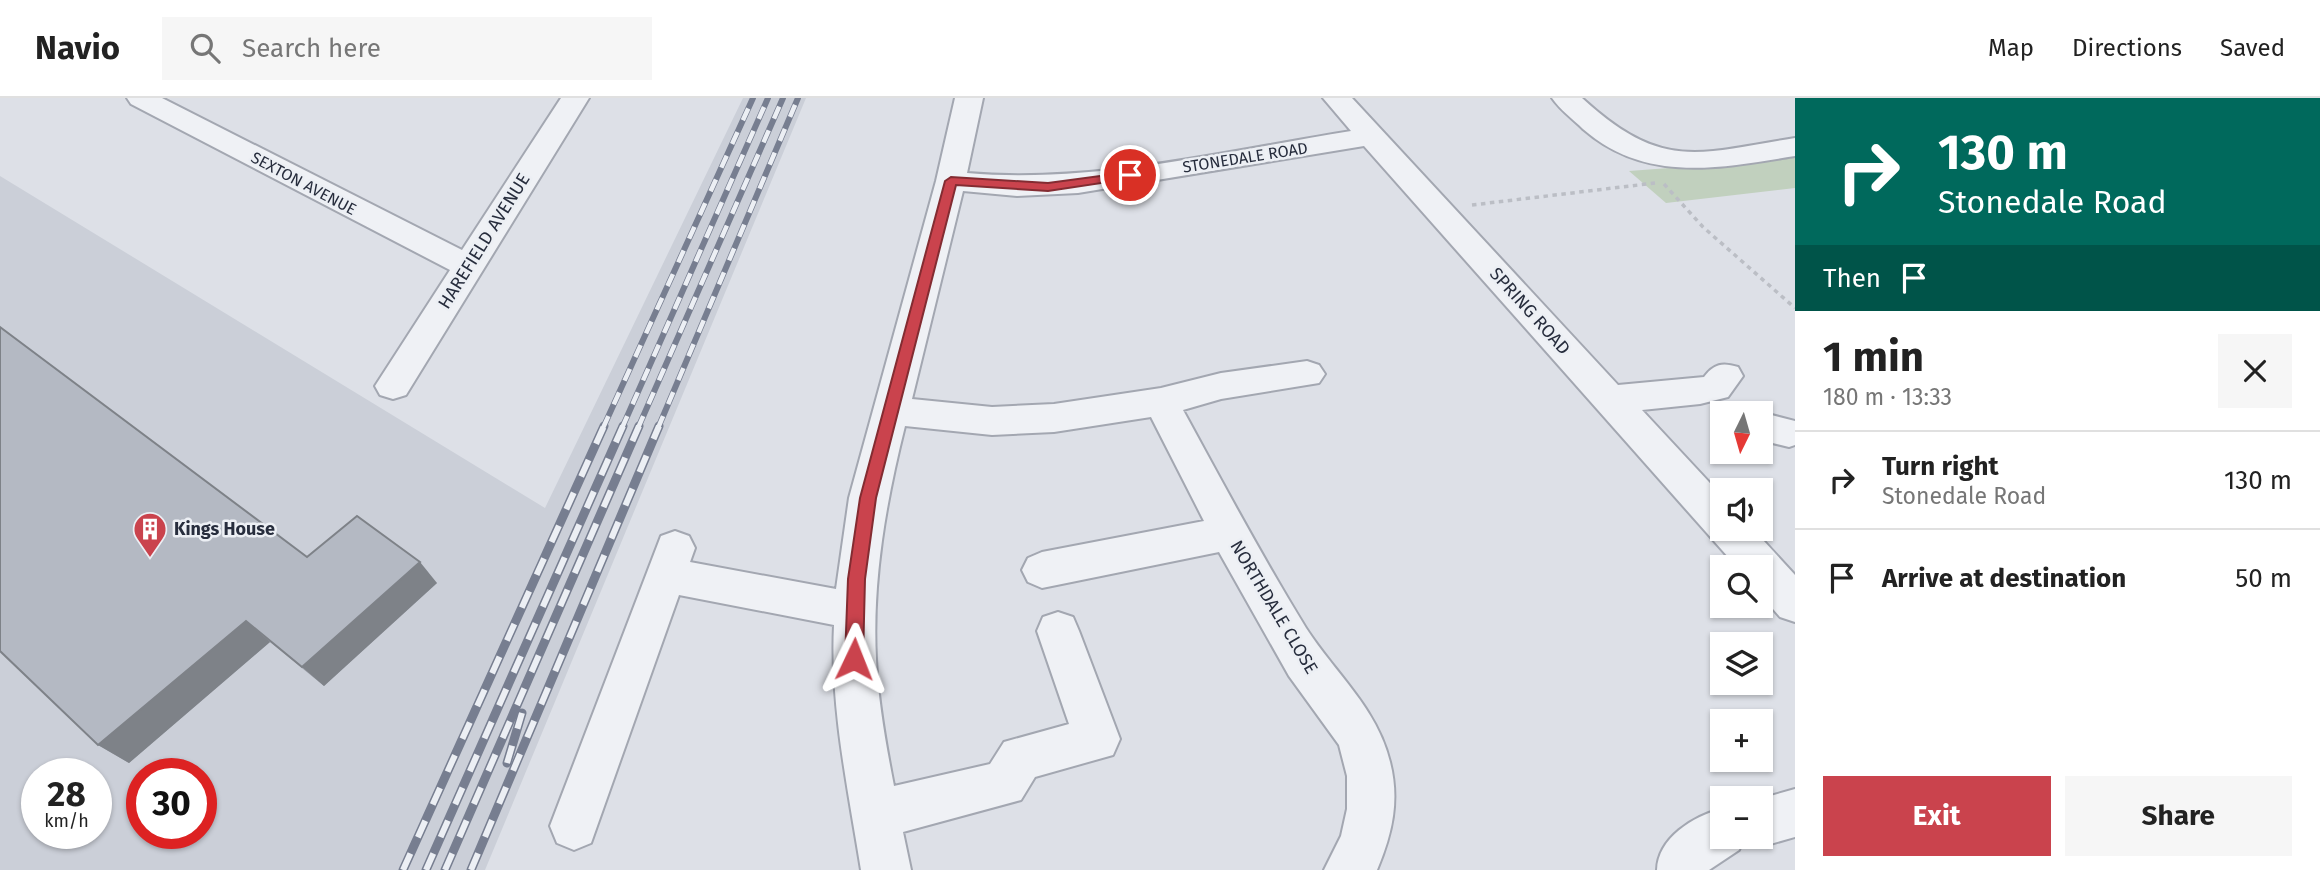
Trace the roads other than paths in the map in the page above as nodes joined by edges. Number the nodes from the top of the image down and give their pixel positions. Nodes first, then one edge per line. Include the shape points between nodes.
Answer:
1 (141, 98) edge
2 (575, 98) edge
3 (969, 98) edge
4 (1338, 98) edge
5 (1566, 98) edge
6 (1371, 136) junction
7 (1795, 147) edge
8 (951, 181) junction
9 (467, 265) junction
10 (1307, 374) dead end
11 (1725, 376) dead end
12 (394, 386) dead end
13 (1680, 392) junction
14 (1609, 399) junction
15 (1161, 402) junction
16 (1710, 405) edge
17 (891, 411) junction
18 (1710, 510) edge
19 (1230, 533) junction
20 (1739, 541) edge
21 (1042, 570) dead end
22 (1795, 604) edge
23 (856, 611) junction
24 (1058, 631) dead end
25 (1795, 813) edge
26 (878, 814) junction
27 (1773, 819) edge
28 (574, 826) dead end
29 (1710, 838) edge
30 (886, 870) edge
31 (1349, 870) edge
32 (1682, 870) edge

1 - 9 street, SEXTON AVENUE
2 - 9 street, HAREFIELD AVENUE
3 - 8 street
4 - 6 street, SPRING ROAD
5 - 7 street via 1612,137 1643,155 1693,162
6 - 8 street, STONEDALE ROAD via 1078,184 1017,187
6 - 14 street, SPRING ROAD
8 - 17 street
9 - 12 street, HAREFIELD AVENUE
10 - 15 street via 1221,386
11 - 13 street via 1715,388
13 - 14 street
13 - 16 street
14 - 18 street, SPRING ROAD
15 - 17 street via 1054,418 992,421
15 - 19 street, NORTHDALE CLOSE
17 - 23 street via 868,498
19 - 21 street, NORTHDALE CLOSE
19 - 31 street, NORTHDALE CLOSE via 1306,664 1349,718 1362,744 1372,787 1370,828
20 - 22 street
23 - 26 street via 864,749
23 - 28 street via 671,562
24 - 26 street via 1097,739 1020,758 1004,784
25 - 27 street
26 - 30 street
29 - 32 street via 1682,860

